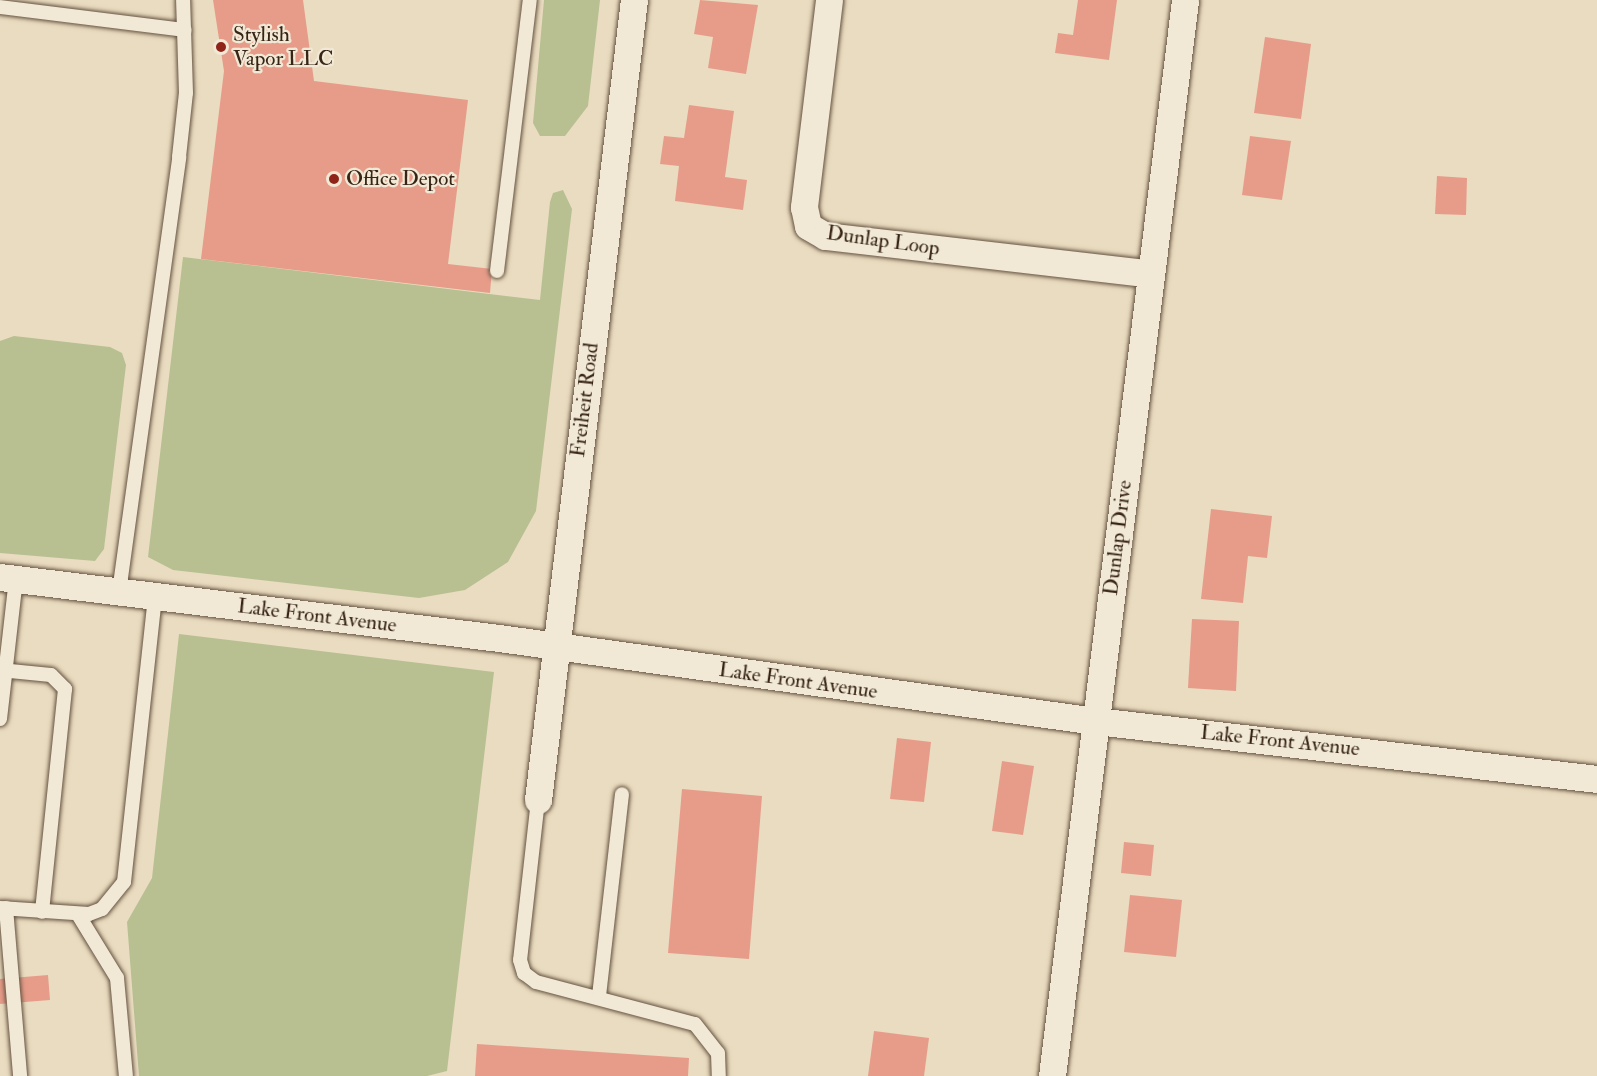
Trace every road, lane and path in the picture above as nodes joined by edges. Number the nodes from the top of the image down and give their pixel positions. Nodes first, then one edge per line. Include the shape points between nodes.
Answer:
1 (183, 0) edge
2 (530, 0) edge
3 (634, 0) edge
4 (830, 0) edge
5 (1185, 0) edge
6 (0, 7) edge
7 (185, 30) junction
8 (497, 271) dead end
9 (1151, 274) junction
10 (8, 578) edge
11 (119, 592) junction
12 (155, 597) junction
13 (554, 647) junction
14 (3, 670) edge
15 (0, 719) edge
16 (1096, 721) junction
17 (1597, 779) edge
18 (622, 794) dead end
19 (538, 800) joint
20 (3, 908) edge
21 (42, 912) junction
22 (79, 916) junction
23 (599, 996) junction
24 (20, 1076) edge
25 (126, 1076) edge
26 (719, 1076) edge
27 (1052, 1076) edge

1 - 7 lane
2 - 8 lane
3 - 13 street, Freiheit Road
4 - 9 street, Dunlap Loop via 804,207 808,226 825,236
5 - 9 street, Dunlap Drive
6 - 7 lane
7 - 11 lane via 179,158
9 - 16 street, Dunlap Drive
10 - 11 street, Lake Front Avenue
10 - 14 lane
11 - 12 street, Lake Front Avenue
12 - 13 street, Lake Front Avenue
12 - 22 lane via 125,878 102,909
13 - 16 street, Lake Front Avenue
13 - 19 street, Freiheit Road
14 - 15 lane
14 - 21 lane via 51,675 65,689
16 - 17 street, Lake Front Avenue
16 - 27 street, Dunlap Drive
18 - 23 lane
19 - 23 lane via 521,968 536,982
20 - 21 lane
20 - 24 lane
21 - 22 lane
22 - 25 lane via 120,989
23 - 26 lane via 695,1024 718,1053

